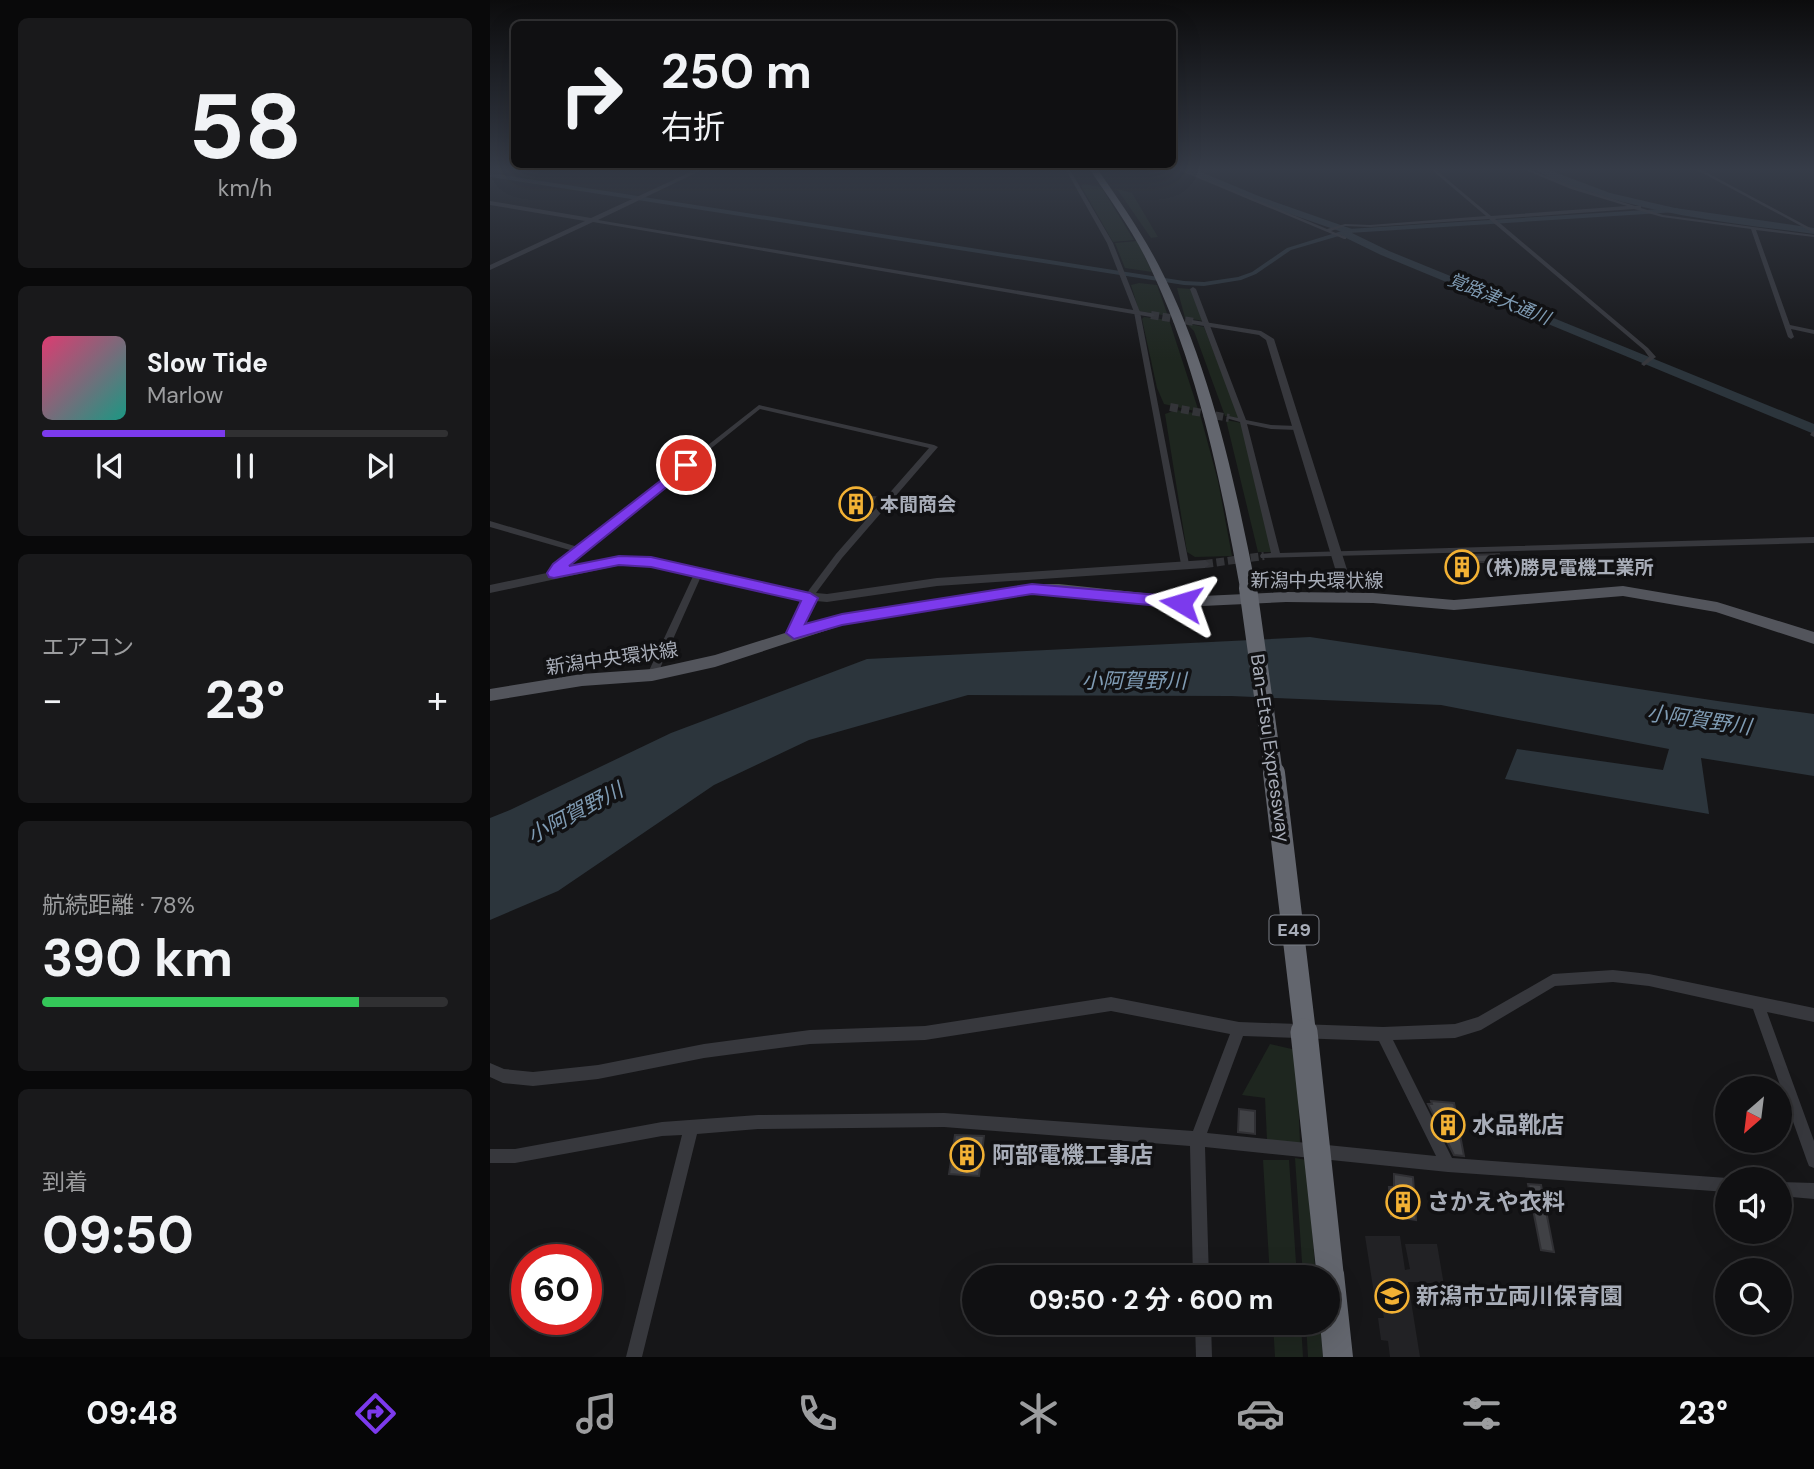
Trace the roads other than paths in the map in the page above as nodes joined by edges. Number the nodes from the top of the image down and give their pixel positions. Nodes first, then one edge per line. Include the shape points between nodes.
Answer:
1 (564, 233) edge
2 (671, 233) edge
3 (1104, 233) edge
4 (1136, 233) edge
5 (1334, 233) edge
6 (1509, 233) edge
7 (1755, 233) edge
8 (1344, 238) dead end
9 (490, 268) edge
10 (1194, 289) dead end
11 (1137, 312) junction
12 (1150, 315) tunnel mouth
13 (1195, 322) tunnel mouth
14 (1209, 324) junction
15 (1789, 327) junction
16 (1814, 332) edge
17 (1791, 337) dead end
18 (1648, 361) dead end
19 (1157, 405) junction
20 (1170, 407) tunnel mouth
21 (1229, 418) tunnel mouth
22 (1243, 421) junction
23 (1297, 428) junction
24 (490, 524) edge
25 (1814, 540) edge
26 (580, 550) junction
27 (1336, 554) junction
28 (1276, 555) junction
29 (1264, 556) tunnel mouth
30 (1205, 564) tunnel mouth
31 (1185, 565) junction
32 (699, 572) junction
33 (554, 573) junction
34 (490, 589) edge
35 (810, 598) junction
36 (1350, 598) junction
37 (794, 633) junction
38 (1814, 638) edge
39 (652, 675) junction
40 (490, 695) edge
41 (1758, 1005) junction
42 (1814, 1015) edge
43 (1239, 1029) junction
44 (1382, 1034) junction
45 (490, 1070) edge
46 (691, 1128) junction
47 (1197, 1139) junction
48 (490, 1156) edge
49 (1814, 1161) edge
50 (1448, 1165) junction
51 (1715, 1184) edge
52 (1792, 1190) edge
53 (1814, 1191) edge
54 (1201, 1265) edge
55 (1203, 1335) edge
56 (635, 1357) edge
57 (1204, 1357) edge
58 (1338, 1357) edge

1 - 9 street
2 - 11 street
3 - 11 street
4 - 58 highway, Ban-Etsu Expressway / E49, bridge via 1191,357 1213,428 1248,588 1286,858
5 - 8 street
6 - 18 street via 1646,349
7 - 15 street
10 - 14 street
11 - 12 street
11 - 19 street
13 - 14 street
14 - 22 street
14 - 23 street via 1269,337
15 - 16 street
15 - 17 street
19 - 20 street
19 - 31 street
21 - 22 street
22 - 23 street
22 - 28 street
23 - 27 street
24 - 26 street
25 - 27 street
26 - 33 street
26 - 35 street via 759,407 934,447 839,556
27 - 28 street
27 - 36 street
28 - 29 street
30 - 31 street
31 - 35 street via 937,582
32 - 33 street via 626,561
32 - 35 street
32 - 39 street
33 - 34 street
35 - 37 street
36 - 37 main road, 新潟中央環状線 via 1181,603 1032,589 854,617
36 - 38 main road, 新潟中央環状線 via 1479,605 1623,590 1717,607
37 - 39 main road, 新潟中央環状線 via 715,661
39 - 40 main road, 新潟中央環状線 via 582,680
41 - 42 street
41 - 44 street via 1649,980 1613,976 1553,980 1481,1023 1455,1031
41 - 49 street
43 - 44 street
43 - 45 street via 1111,1004 925,1033 810,1037 533,1079
43 - 47 street
44 - 50 street
46 - 47 street via 758,1122 944,1120
46 - 48 street
46 - 56 street
47 - 50 street
47 - 54 street
50 - 51 street
52 - 53 street
55 - 57 street

